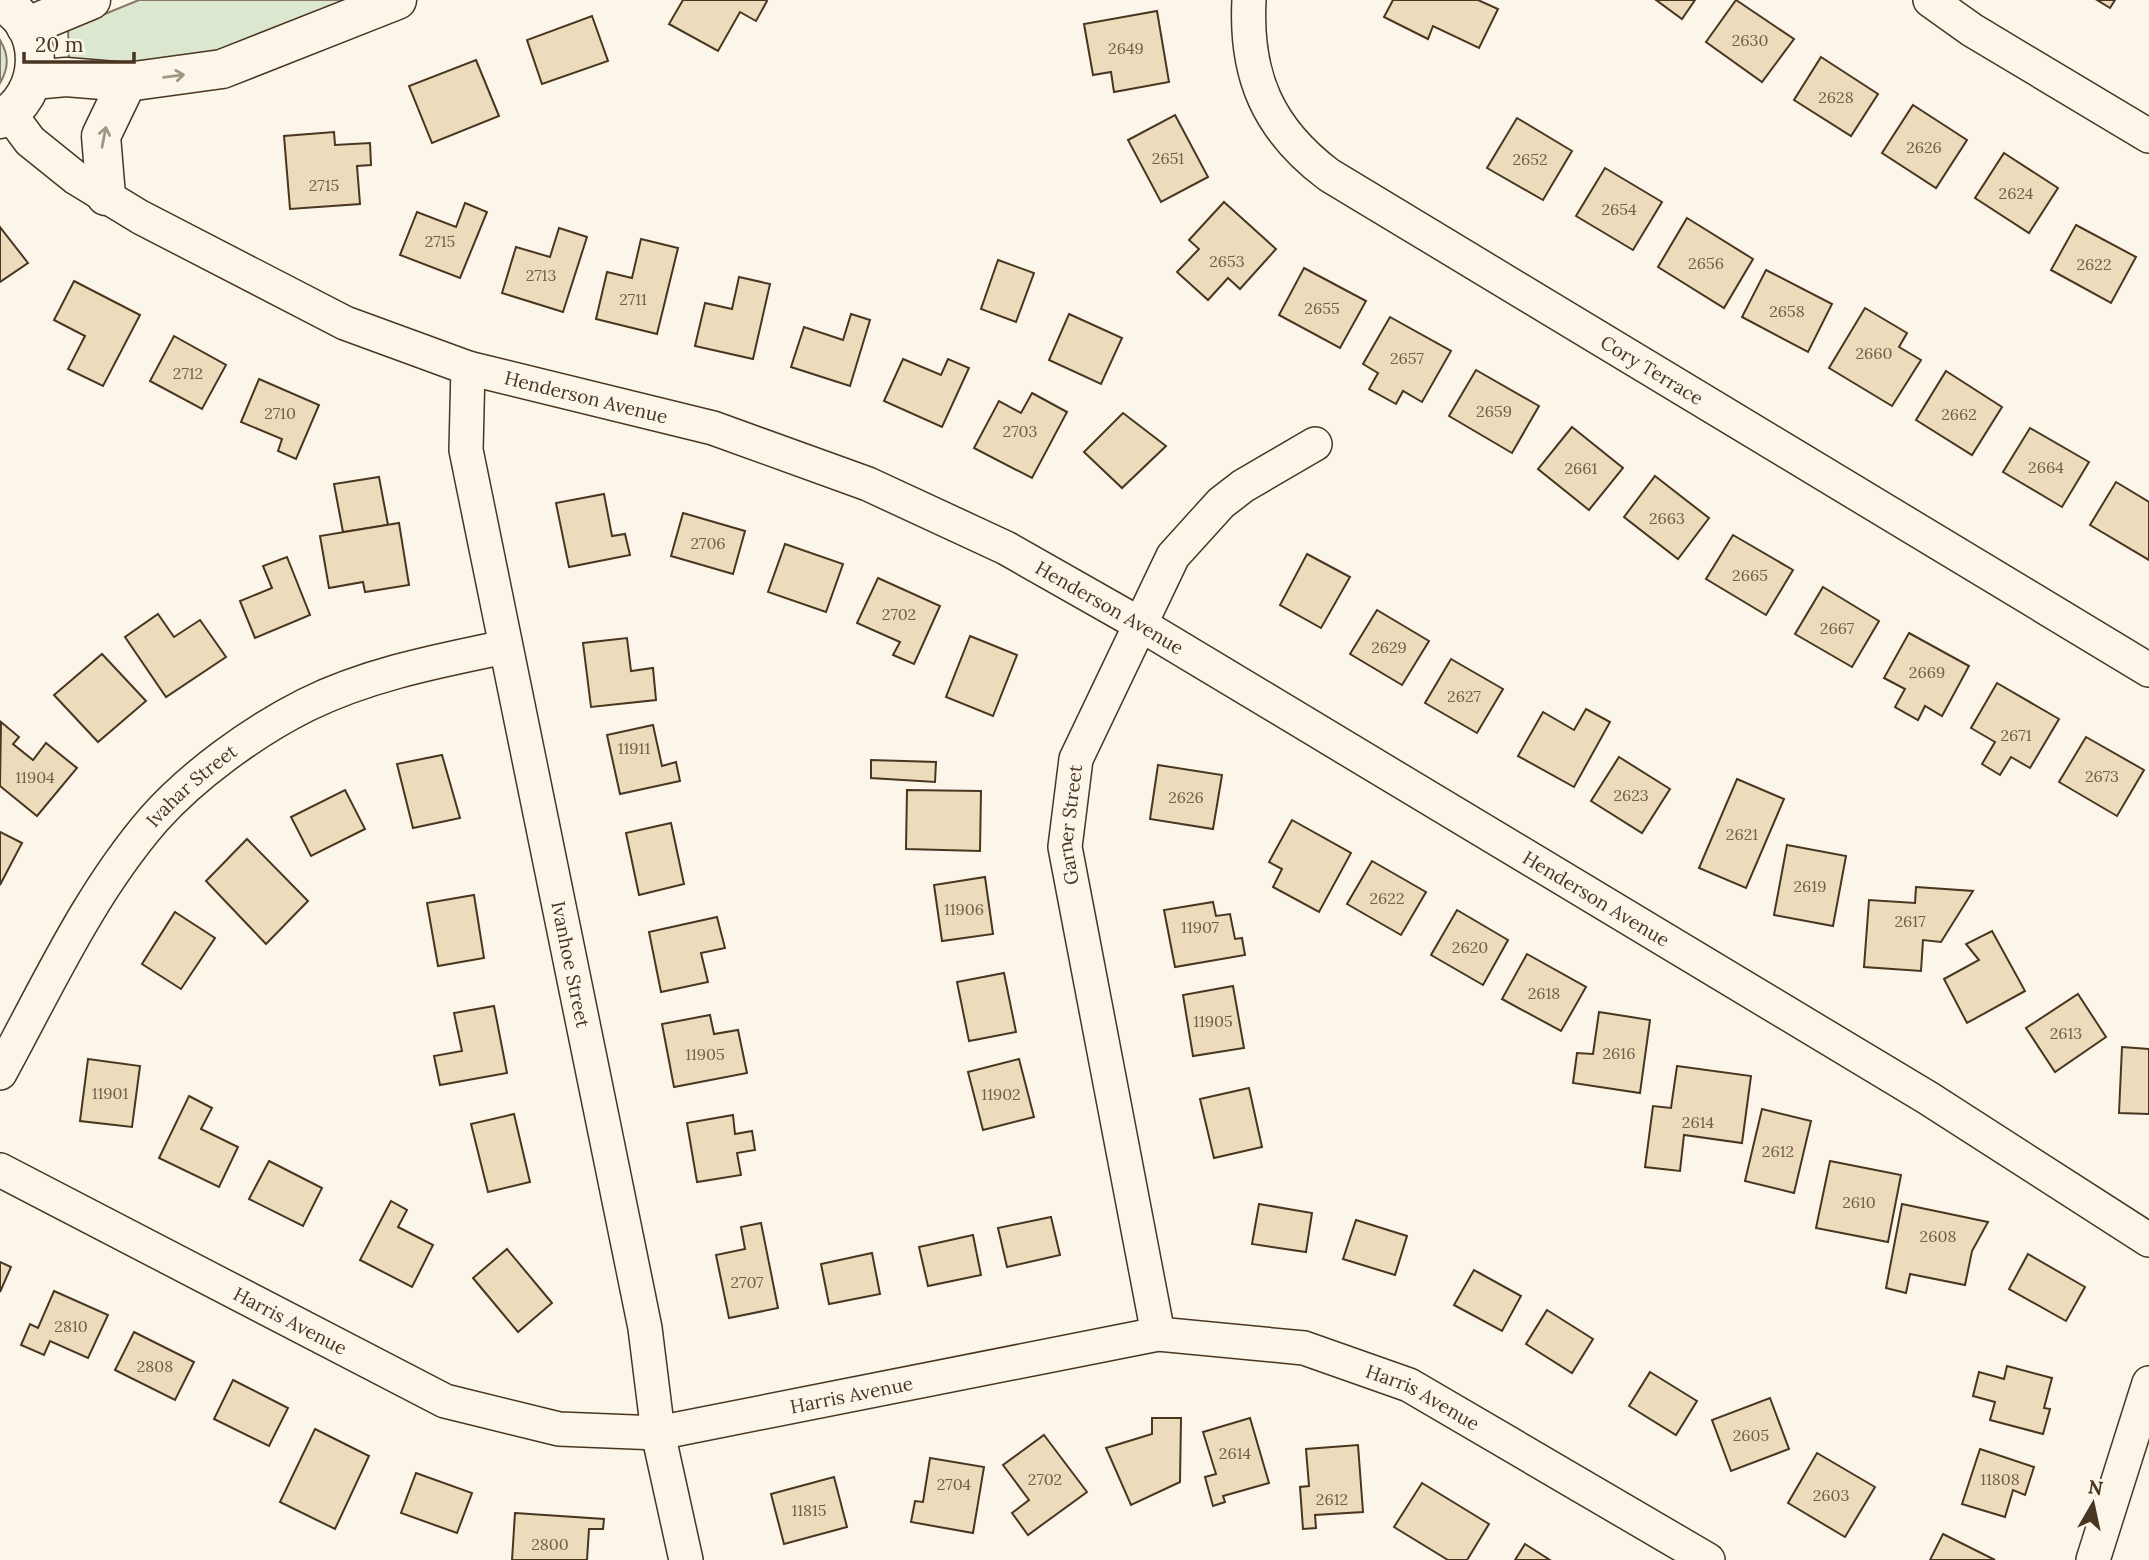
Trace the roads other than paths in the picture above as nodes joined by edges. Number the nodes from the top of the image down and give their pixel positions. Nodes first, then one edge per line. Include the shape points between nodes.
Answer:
1 (91, 0) edge
2 (397, 0) edge
3 (1249, 0) edge
4 (1930, 0) edge
5 (13, 15) edge
6 (33, 80) junction
7 (127, 82) junction
8 (5, 117) edge
9 (2149, 136) edge
10 (106, 196) junction
11 (468, 368) junction
12 (1315, 444) dead end
13 (1138, 623) junction
14 (505, 647) junction
15 (2149, 670) edge
16 (0, 1073) edge
17 (0, 1170) edge
18 (2149, 1240) edge
19 (1158, 1334) junction
20 (2149, 1383) edge
21 (658, 1433) junction
22 (686, 1560) edge
23 (1708, 1560) edge
24 (2093, 1560) edge

1 - 5 street
7 -> 2 street via 222,69
3 - 15 street, Cory Terrace via 1249,51 1268,108 1285,135 1329,175
4 - 9 street
5 - 6 street via 36,60
6 - 7 street via 66,77
6 - 8 street via 24,99
10 -> 7 street via 101,136
8 - 10 street, Henderson Avenue via 76,178
10 - 11 street, Henderson Avenue via 345,323
11 - 13 street, Henderson Avenue via 713,428 867,484 1006,548
11 - 14 street, Ivanhoe Street via 466,450
12 - 13 street, Garner Street via 1243,486 1206,519 1173,556
13 - 18 street, Henderson Avenue via 1928,1098
13 - 19 street, Garner Street via 1076,758 1065,847
14 - 16 street, Ivahar Street via 397,670 307,705 227,753 155,818 93,902
14 - 21 street, Ivanhoe Street via 645,1328
17 - 21 street, Harris Avenue via 445,1401 559,1429
19 - 21 street, Harris Avenue
19 - 23 street, Harris Avenue via 1304,1348 1409,1385
20 - 24 street
21 - 22 street, Ivanhoe Street

